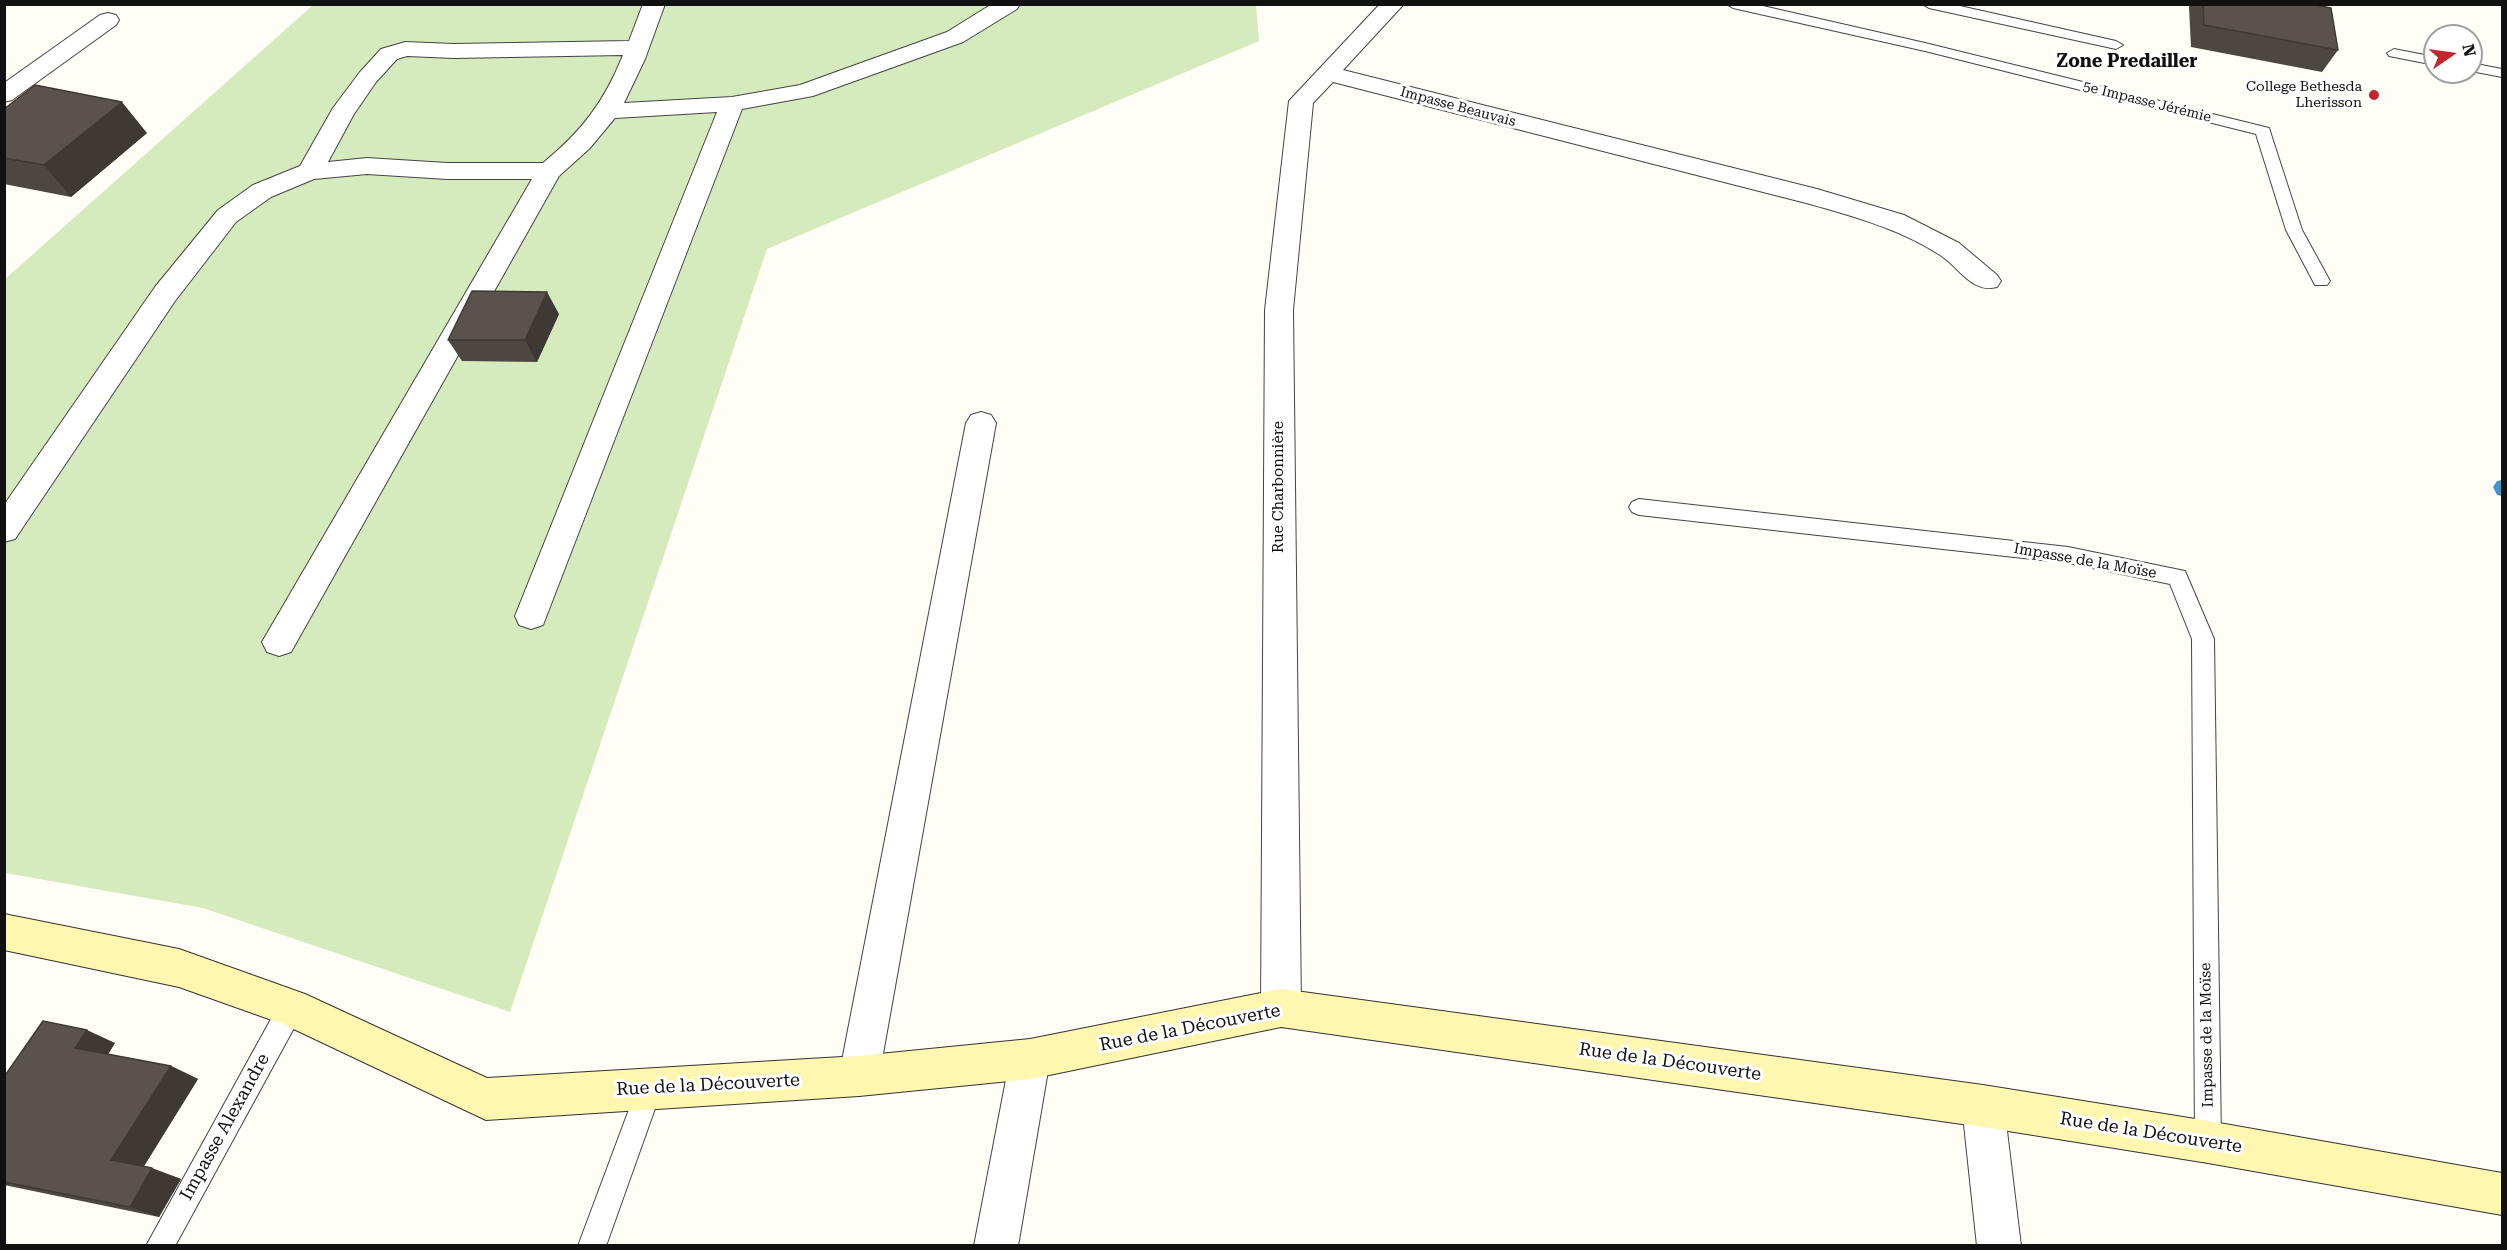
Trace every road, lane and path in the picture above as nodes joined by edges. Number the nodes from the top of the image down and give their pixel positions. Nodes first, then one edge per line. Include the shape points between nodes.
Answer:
1 (654, 4) edge
2 (1009, 4) edge
3 (1392, 4) edge
4 (1733, 4) edge
5 (1929, 4) edge
6 (108, 20) dead end
7 (2116, 45) dead end
8 (637, 48) junction
9 (2394, 53) dead end
10 (2423, 59) edge
11 (2483, 69) edge
12 (1327, 72) junction
13 (2502, 73) edge
14 (4, 94) edge
15 (732, 104) junction
16 (607, 111) junction
17 (310, 171) junction
18 (549, 171) junction
19 (1987, 281) dead end
20 (2321, 281) dead end
21 (981, 423) dead end
22 (1639, 507) dead end
23 (4, 530) edge
24 (531, 616) dead end
25 (279, 642) dead end
26 (4, 932) edge
27 (291, 1008) junction
28 (1281, 1008) junction
29 (1030, 1059) junction
30 (859, 1076) junction
31 (649, 1089) junction
32 (1983, 1106) junction
33 (2208, 1142) junction
34 (2502, 1194) edge
35 (160, 1245) edge
36 (592, 1245) edge
37 (996, 1245) edge
38 (1999, 1245) edge

1 - 8 street
2 - 15 street via 955,37 805,91
3 - 12 street, Rue Charbonnière
4 - 20 lane, 5e Impasse Jérémie via 2263,130 2294,230
5 - 7 lane
6 - 14 street
8 - 16 street
8 - 17 street via 405,49 389,54 342,113
9 - 10 lane
11 - 13 lane
12 - 19 street, Impasse Beauvais via 1817,197 1895,221 1950,249
12 - 28 street, Rue Charbonnière via 1300,101 1279,310
15 - 16 street
15 - 24 street
16 - 18 street via 579,146
17 - 18 street via 367,166
17 - 23 street via 262,191 227,216 165,294
18 - 25 street
21 - 30 street
22 - 33 lane, Impasse de la Moïse via 2068,555 2178,577 2203,639
26 - 27 street, Rue de la Découverte via 179,968
27 - 31 street, Rue de la Découverte via 486,1099
27 - 35 lane, Impasse Alexandre
28 - 29 street, Rue de la Découverte
28 - 32 street, Rue de la Découverte
29 - 30 street, Rue de la Découverte
29 - 37 street
30 - 31 street, Rue de la Découverte
31 - 36 lane
32 - 33 street, Rue de la Découverte
32 - 38 street
33 - 34 street, Rue de la Découverte

